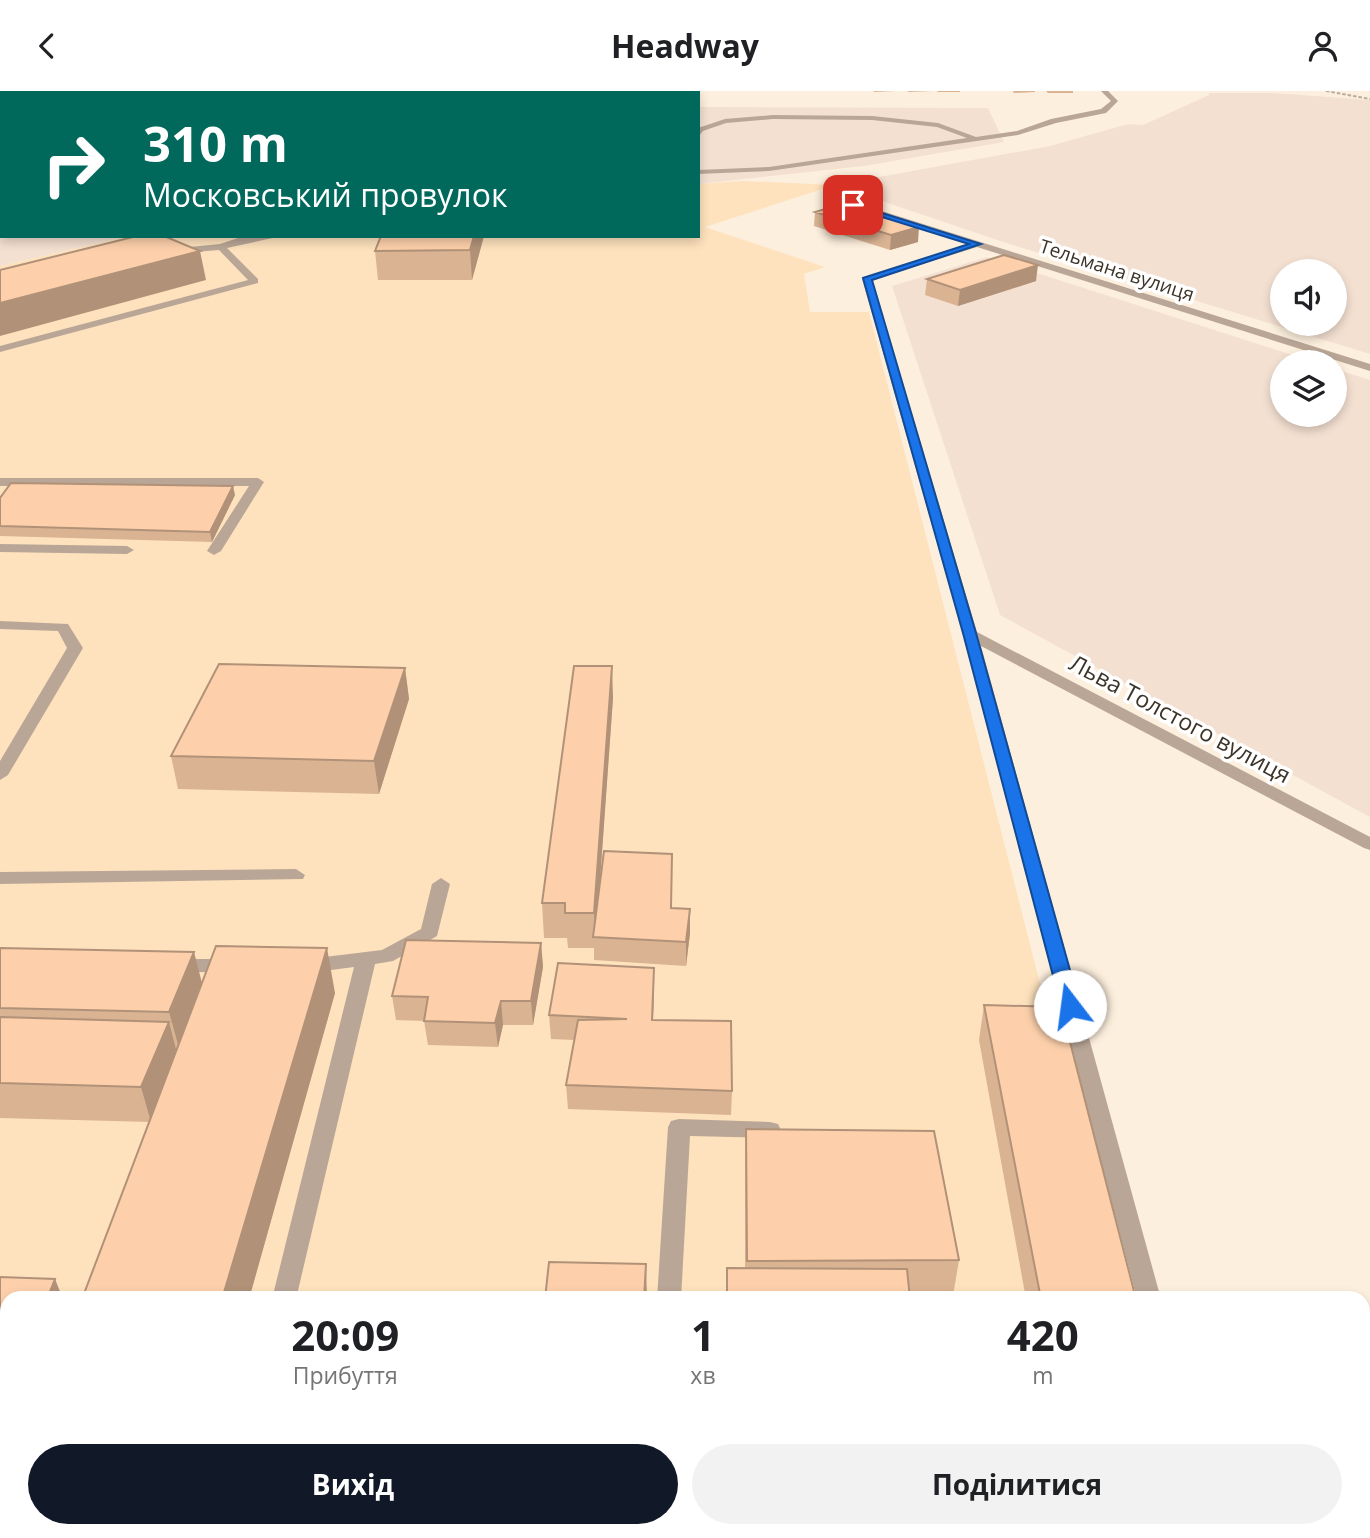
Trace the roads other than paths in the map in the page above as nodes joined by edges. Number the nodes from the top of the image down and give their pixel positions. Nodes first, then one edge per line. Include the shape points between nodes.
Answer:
1 (1104, 91) edge
2 (700, 130) edge
3 (976, 139) junction
4 (700, 172) edge
5 (853, 205) edge
6 (260, 238) edge
7 (977, 244) junction
8 (221, 247) junction
9 (166, 251) edge
10 (0, 349) edge
11 (1370, 368) edge
12 (0, 482) edge
13 (0, 548) edge
14 (127, 549) dead end
15 (214, 551) dead end
16 (0, 625) edge
17 (970, 633) junction
18 (0, 775) edge
19 (1370, 844) edge
20 (296, 875) dead end
21 (0, 878) edge
22 (441, 884) dead end
23 (366, 959) junction
24 (161, 966) edge
25 (255, 966) edge
26 (295, 966) edge
27 (787, 1131) edge
28 (287, 1291) edge
29 (669, 1291) edge
30 (1147, 1291) edge

1 - 3 street via 1115,101 1103,111
2 - 3 street via 725,121 774,117 872,118 938,125
3 - 4 street via 769,169
5 - 7 street, Тельмана вулиця
6 - 8 street
7 - 11 street, Тельмана вулиця
7 - 17 street via 867,278
8 - 9 street
8 - 10 street via 255,281
12 - 15 street via 258,482
13 - 14 street
16 - 18 street via 63,627 75,648
17 - 19 street, Льва Толстого вулиця
17 - 30 street
20 - 21 street
22 - 23 street via 430,932 386,956
23 - 26 street
23 - 28 street
24 - 25 street
27 - 29 street via 679,1127

